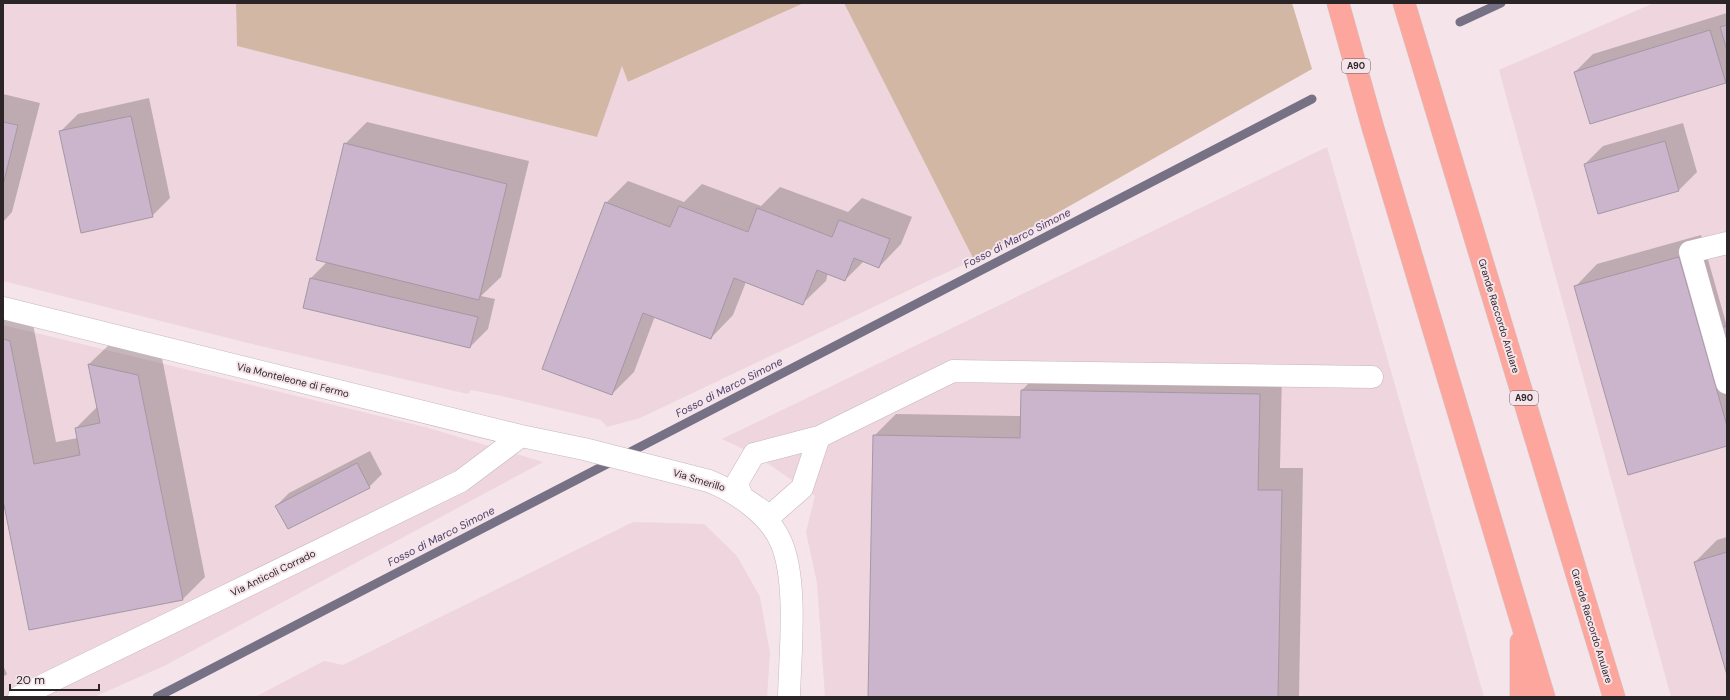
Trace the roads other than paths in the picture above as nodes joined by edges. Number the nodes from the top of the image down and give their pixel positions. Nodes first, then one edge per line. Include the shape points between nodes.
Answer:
1 (1338, 3) edge
2 (1404, 3) edge
3 (1727, 243) edge
4 (3, 308) edge
5 (1372, 377) dead end
6 (1727, 383) edge
7 (521, 436) junction
8 (819, 437) junction
9 (584, 449) joint
10 (742, 497) junction
11 (1521, 619) junction
12 (19, 697) edge
13 (789, 697) edge
14 (1520, 697) edge
15 (1544, 697) edge
16 (1614, 697) edge

1 - 11 highway, A90 via 1373,128
2 - 16 highway, Grande Raccordo Anulare / A90
3 - 6 street via 1690,252
4 - 7 street, Via Monteleone di Fermo
5 - 8 street via 953,371
7 - 9 street, Via Monteleone di Fermo
7 - 12 street, Via Anticoli Corrado via 461,481
8 - 10 street via 754,454 737,483
8 - 10 street via 802,488 770,516
9 - 10 street, Via Smerillo via 709,481
10 - 13 street, Via Smerillo via 775,531 786,555 791,601
11 - 14 highway
11 - 15 highway, A90

